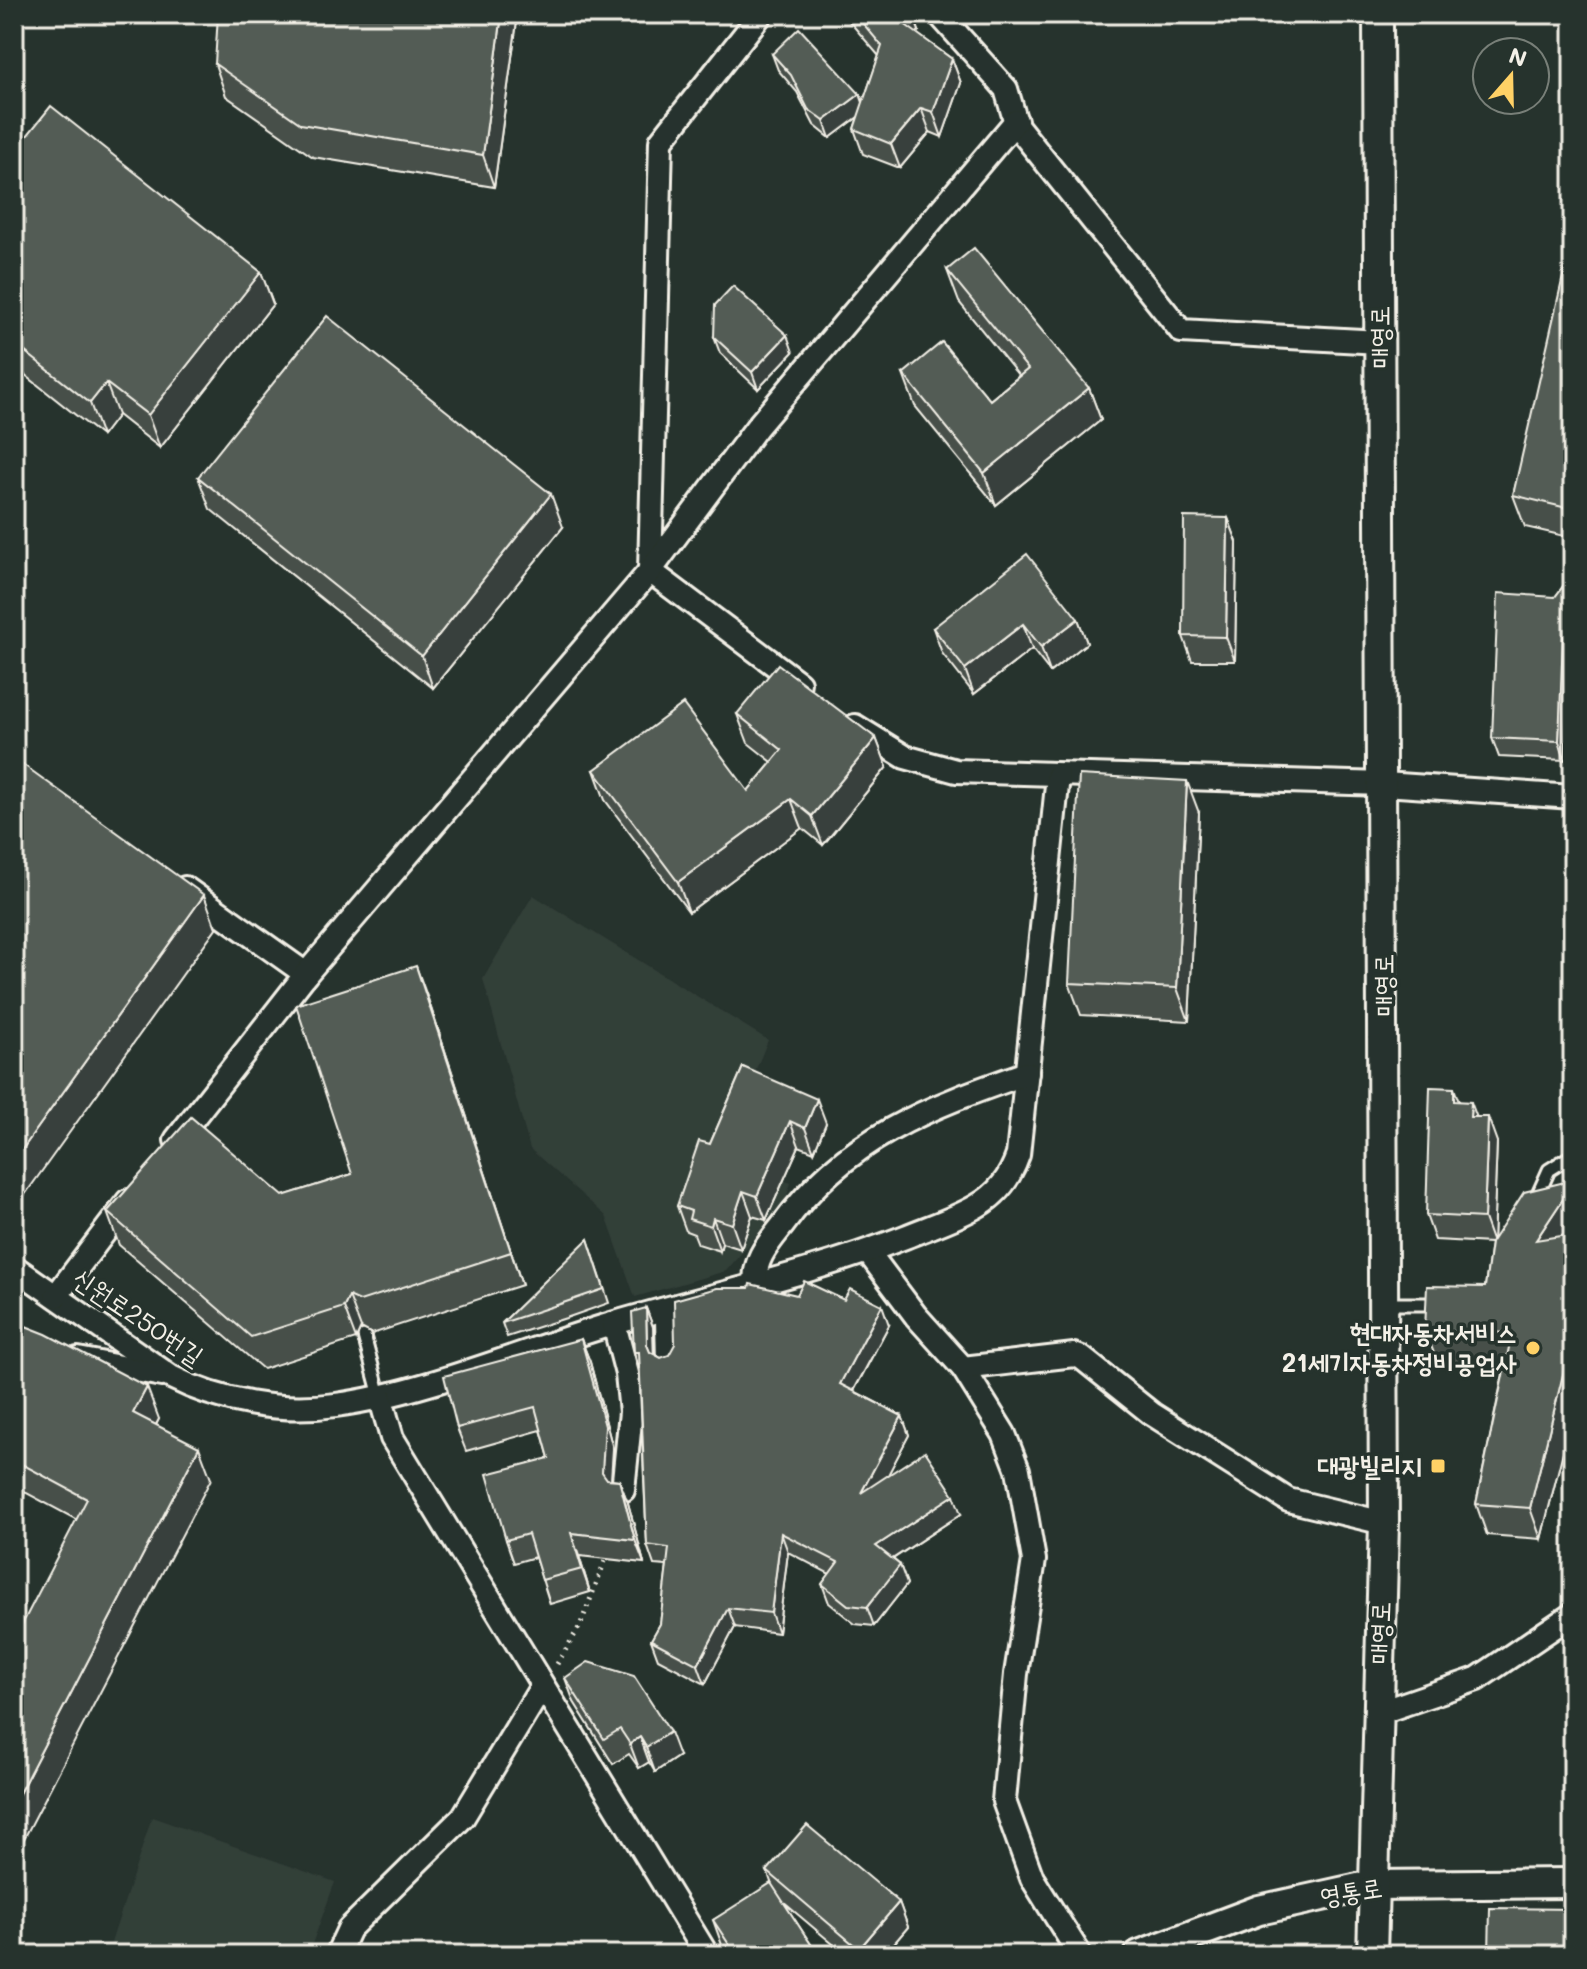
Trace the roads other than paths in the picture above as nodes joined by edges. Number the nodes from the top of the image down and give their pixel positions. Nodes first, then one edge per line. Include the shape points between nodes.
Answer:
1 (761, 14) edge
2 (939, 14) edge
3 (1378, 14) edge
4 (1016, 121) junction
5 (1380, 342) junction
6 (650, 571) junction
7 (819, 699) edge
8 (843, 717) edge
9 (1058, 776) junction
10 (1384, 784) junction
11 (1573, 797) edge
12 (166, 875) edge
13 (306, 974) junction
14 (1027, 1073) junction
15 (1573, 1155) edge
16 (159, 1162) edge
17 (139, 1187) edge
18 (1531, 1209) edge
19 (868, 1252) junction
20 (14, 1267) edge
21 (755, 1285) junction
22 (56, 1296) junction
23 (1384, 1304) junction
24 (1452, 1304) edge
25 (663, 1310) junction
26 (614, 1324) junction
27 (364, 1336) dead end
28 (56, 1350) edge
29 (668, 1363) edge
30 (963, 1368) junction
31 (171, 1377) junction
32 (380, 1396) junction
33 (623, 1490) edge
34 (1384, 1523) junction
35 (1573, 1614) edge
36 (541, 1688) junction
37 (1378, 1713) junction
38 (1573, 1883) edge
39 (1372, 1885) junction
40 (337, 1955) edge
41 (707, 1955) edge
42 (1080, 1955) edge
43 (1139, 1955) edge
44 (1372, 1955) edge

1 - 6 street via 661,141
2 - 4 street via 1006,89
3 - 5 street, 매영로
4 - 5 street via 1181,331
4 - 6 street via 757,427
5 - 10 street, 매영로
6 - 7 street
6 - 13 street
8 - 9 street via 880,744 930,766
9 - 10 street
9 - 14 street, 신원로250번길
10 - 11 street
10 - 23 street, 매영로
12 - 13 street
13 - 16 street
14 - 19 street, 신원로250번길 via 1018,1155 1000,1190 951,1219
14 - 21 street via 899,1122 851,1154 775,1234 754,1267
15 - 18 lane via 1549,1170
17 - 22 street
19 - 21 street, 신원로250번길
19 - 30 street
20 - 22 street, 신원로250번길
21 - 25 street, 신원로250번길
22 - 31 street, 신원로250번길
23 - 24 lane
23 - 34 street, 매영로
25 - 26 street, 신원로250번길
25 - 29 street
26 - 32 street, 신원로250번길
26 - 33 street via 631,1412
27 - 32 lane
28 - 31 street via 85,1361
30 - 34 street via 1074,1355 1152,1414 1288,1500
30 - 42 street via 1012,1452 1032,1538 1034,1560 1004,1801 1032,1878
31 - 32 street, 신원로250번길 via 223,1399 291,1406 333,1406
32 - 36 street via 392,1438
34 - 37 street, 매영로
35 - 37 street via 1477,1679
36 - 40 street via 463,1817 349,1929
36 - 41 street
37 - 39 street, 매영로
38 - 39 street, 영통로
39 - 43 street, 영통로 via 1259,1910
39 - 44 street, 매영로

